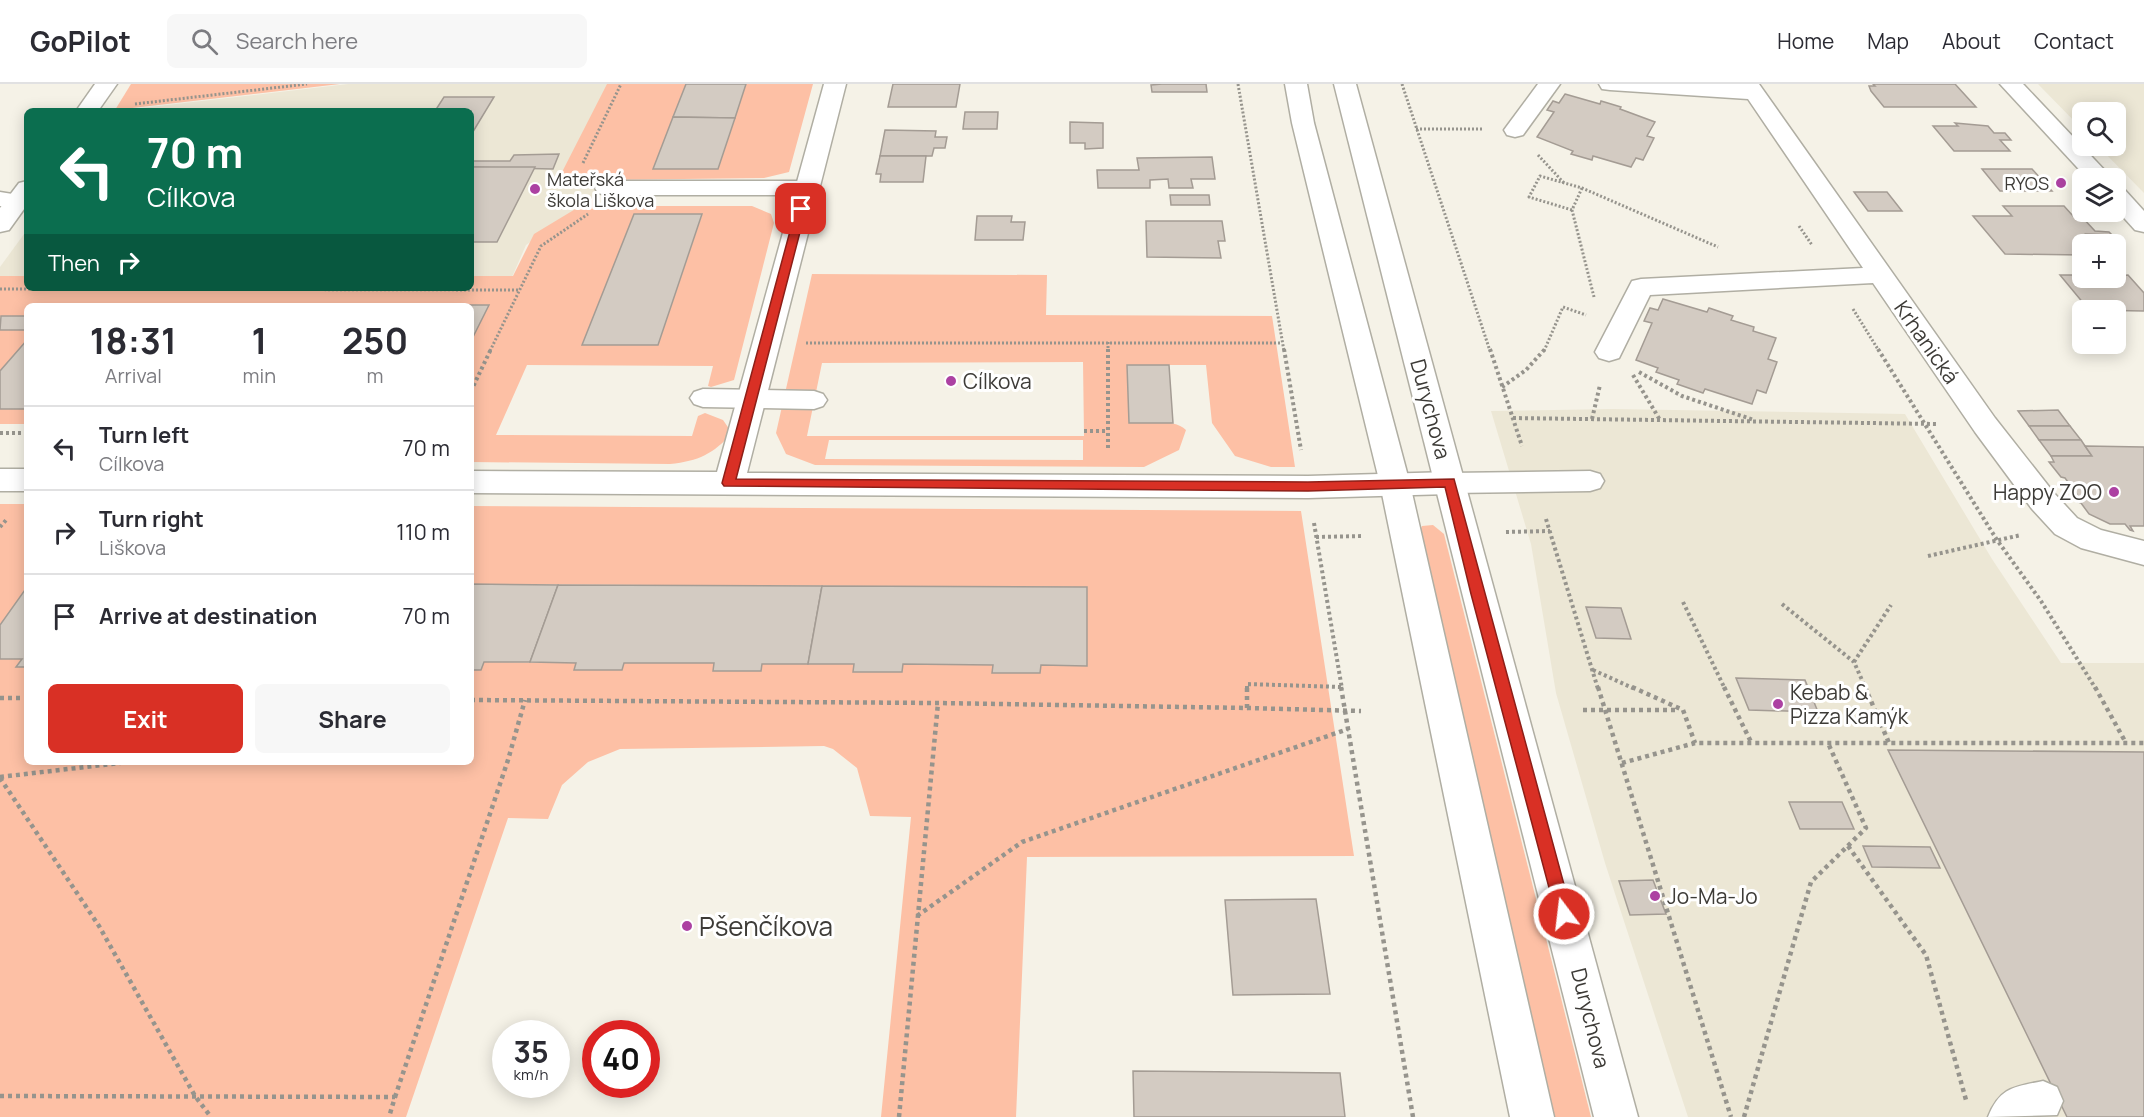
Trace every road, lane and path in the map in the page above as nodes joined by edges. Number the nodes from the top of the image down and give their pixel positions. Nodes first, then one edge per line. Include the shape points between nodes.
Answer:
1 (106, 84) edge
2 (307, 84) edge
3 (621, 84) edge
4 (835, 84) edge
5 (1238, 84) edge
6 (1296, 84) edge
7 (1345, 84) edge
8 (1402, 84) edge
9 (1549, 84) edge
10 (1610, 84) edge
11 (2011, 84) edge
12 (1751, 88) edge
13 (89, 108) edge
14 (105, 108) edge
15 (1416, 129) junction
16 (1515, 130) joint
17 (2091, 168) edge
18 (610, 188) junction
19 (806, 188) junction
20 (15, 196) edge
21 (2126, 206) edge
22 (1572, 210) dead end
23 (1794, 218) dead end
24 (0, 225) edge
25 (2144, 225) edge
26 (1718, 248) dead end
27 (1880, 275) junction
28 (1833, 277) junction
29 (0, 289) edge
30 (24, 289) edge
31 (474, 290) edge
32 (519, 290) junction
33 (1591, 317) dead end
34 (1108, 342) junction
35 (1282, 343) junction
36 (804, 344) dead end
37 (1617, 353) junction
38 (474, 385) edge
39 (1502, 387) junction
40 (703, 398) dead end
41 (751, 398) junction
42 (814, 400) dead end
43 (1513, 418) junction
44 (1661, 420) junction
45 (1757, 421) junction
46 (1926, 424) junction
47 (1985, 425) junction
48 (1084, 431) dead end
49 (1107, 431) junction
50 (0, 433) edge
51 (24, 433) edge
52 (1108, 455) dead end
53 (0, 480) edge
54 (24, 480) edge
55 (1590, 481) dead end
56 (474, 482) edge
57 (1533, 482) junction
58 (729, 483) junction
59 (1450, 483) junction
60 (1395, 484) junction
61 (1308, 487) junction
62 (2066, 526) junction
63 (1550, 531) junction
64 (1498, 532) dead end
65 (1367, 536) dead end
66 (1316, 537) junction
67 (1996, 540) junction
68 (2144, 553) edge
69 (1928, 556) dead end
70 (1683, 602) dead end
71 (1782, 604) dead end
72 (1891, 605) dead end
73 (1854, 662) junction
74 (1593, 670) junction
75 (1341, 687) junction
76 (0, 698) edge
77 (24, 698) edge
78 (474, 700) edge
79 (525, 700) junction
80 (938, 703) junction
81 (1247, 708) junction
82 (1345, 710) junction
83 (1583, 710) dead end
84 (1683, 710) junction
85 (1361, 711) dead end
86 (1348, 729) junction
87 (1695, 742) junction
88 (1751, 742) junction
89 (1828, 742) junction
90 (1888, 743) junction
91 (2126, 743) junction
92 (2144, 743) edge
93 (1622, 763) junction
94 (104, 765) edge
95 (0, 778) edge
96 (1848, 846) junction
97 (917, 916) junction
98 (0, 1096) edge
99 (195, 1096) junction
100 (395, 1097) junction
101 (1971, 1110) dead end
102 (211, 1117) edge
103 (389, 1117) edge
104 (899, 1117) edge
105 (1413, 1117) edge
106 (1532, 1117) edge
107 (1616, 1117) edge
108 (1731, 1117) edge
109 (1744, 1117) edge

1 - 13 street
2 - 14 path
3 - 18 path via 579,171 621,172
4 - 19 street
5 - 35 path
6 - 60 street
7 - 59 street, Durychova
8 - 15 path
9 - 16 street
10 - 12 street
11 - 17 street
12 - 27 street, Krhanická
15 - 16 path
15 - 39 path
18 - 19 lane
18 - 32 path via 609,199 541,246
19 - 41 street
20 - 24 street
21 - 25 street
22 - 26 path via 1529,197 1540,176 1582,188
23 - 28 path
27 - 28 street
27 - 47 street, Krhanická
28 - 37 street via 1641,287
28 - 46 path
29 - 30 path
31 - 32 path
32 - 38 path
33 - 39 path via 1563,307 1545,352 1527,372
34 - 35 path
34 - 36 path
34 - 49 path
35 - 61 path
37 - 44 path
37 - 45 path via 1682,396
39 - 43 path
40 - 41 lane
41 - 42 lane
41 - 58 street
43 - 44 path
43 - 57 path
44 - 45 path
45 - 46 path
46 - 47 path
46 - 67 path
47 - 62 street, Krhanická
48 - 49 path
49 - 52 path
50 - 51 path
53 - 54 street
55 - 57 lane
56 - 58 street
57 - 59 lane
57 - 63 path
58 - 61 street
59 - 60 street
59 - 107 street, Durychova
60 - 61 street
60 - 106 street
61 - 66 path
62 - 67 path
62 - 68 street, Krhanická via 2092,540
63 - 64 path
63 - 74 path
65 - 66 path
66 - 75 path
67 - 69 path
67 - 91 path via 2087,672
70 - 88 path
71 - 73 path
72 - 73 path
73 - 90 path
74 - 84 path
74 - 93 path
75 - 81 path via 1247,684
75 - 82 path
76 - 77 path
78 - 79 path
79 - 80 path
79 - 100 path
80 - 81 path
80 - 97 path
81 - 82 path
82 - 85 path
82 - 86 path
83 - 84 path
84 - 87 path
86 - 97 path via 1022,842
86 - 105 path
87 - 88 path
87 - 93 path
88 - 89 path
89 - 90 path
89 - 96 path via 1866,828
90 - 91 path
91 - 92 path
93 - 108 path
94 - 95 path
95 - 99 path via 99,926
96 - 101 path via 1926,956
96 - 109 path via 1810,882
97 - 104 path
98 - 99 path
99 - 100 path
99 - 102 path
100 - 103 path

